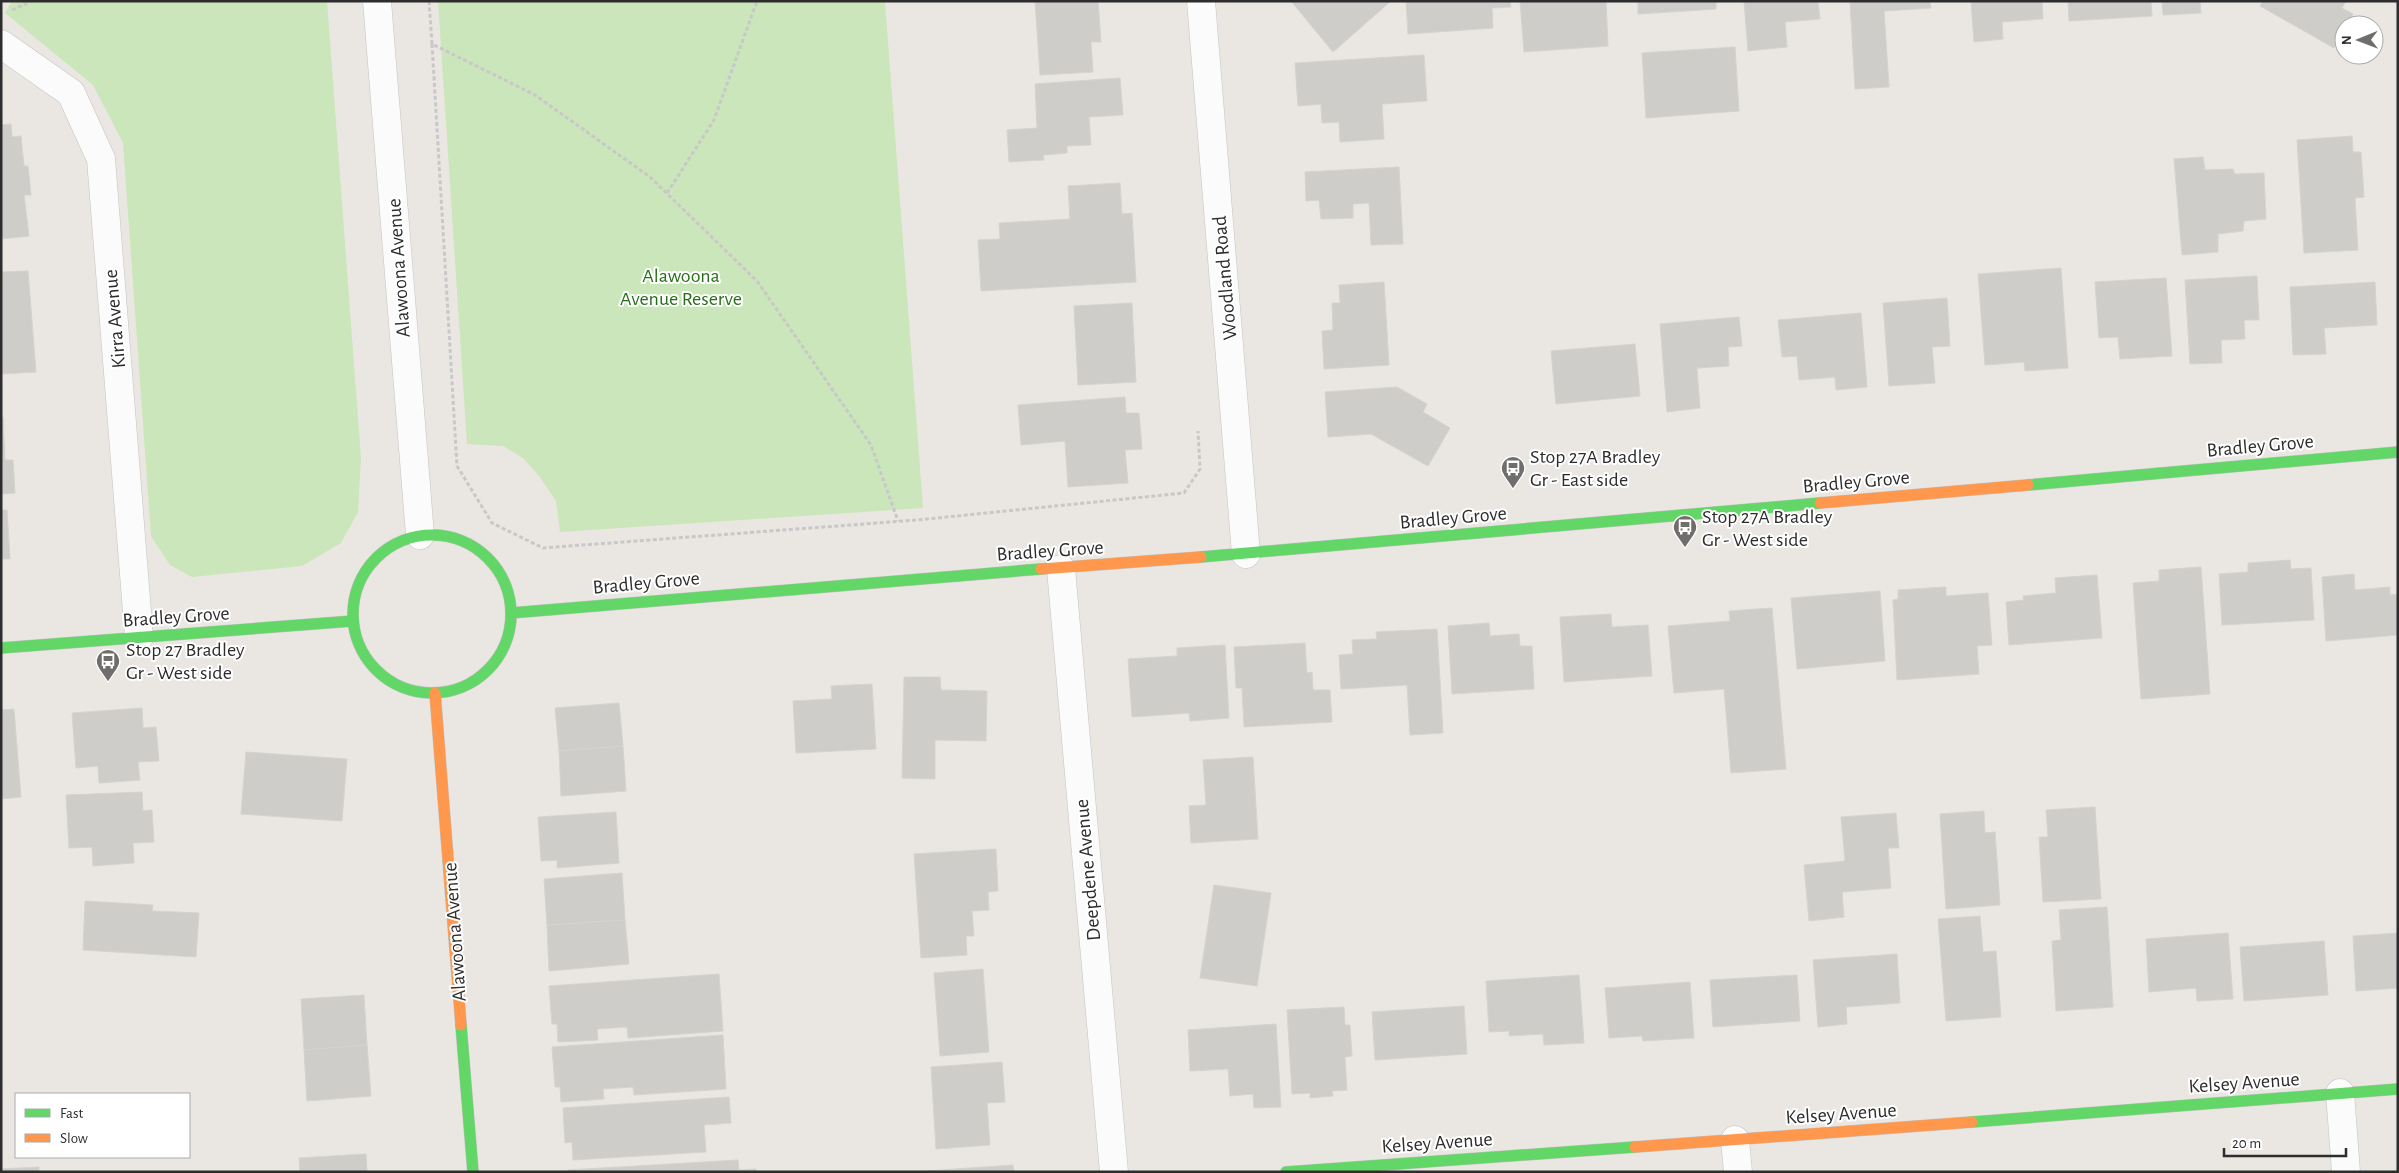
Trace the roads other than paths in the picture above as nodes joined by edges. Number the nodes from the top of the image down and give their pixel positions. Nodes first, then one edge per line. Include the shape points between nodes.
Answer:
1 (378, 1) edge
2 (1202, 1) edge
3 (1, 44) edge
4 (2398, 452) edge
5 (420, 535) junction
6 (1246, 554) junction
7 (1061, 569) junction
8 (511, 613) junction
9 (354, 621) junction
10 (139, 637) junction
11 (1, 648) edge
12 (435, 693) junction
13 (2398, 1088) edge
14 (2340, 1093) junction
15 (1735, 1140) junction
16 (473, 1172) edge
17 (1114, 1172) edge
18 (1286, 1172) edge
19 (1738, 1172) edge
20 (2346, 1172) edge

1 - 5 street, Alawoona Avenue
2 - 6 street, Woodland Road
3 - 10 street, Kirra Avenue via 71,93 101,159
4 - 6 street, Bradley Grove
5 - 8 street via 447,536 472,546 493,563 506,586
5 - 9 street via 397,542 378,556 364,574 355,597
6 - 7 street, Bradley Grove
7 - 8 street, Bradley Grove via 902,579
7 - 17 street, Deepdene Avenue
8 - 12 street via 507,637 497,659 486,671 459,688
9 - 10 street, Bradley Grove
9 - 12 street via 359,644 371,665 389,681 411,690
10 - 11 street, Bradley Grove
12 - 16 street, Alawoona Avenue
13 - 14 street, Kelsey Avenue
14 - 15 street, Kelsey Avenue
14 - 20 street
15 - 18 street, Kelsey Avenue
15 - 19 street

